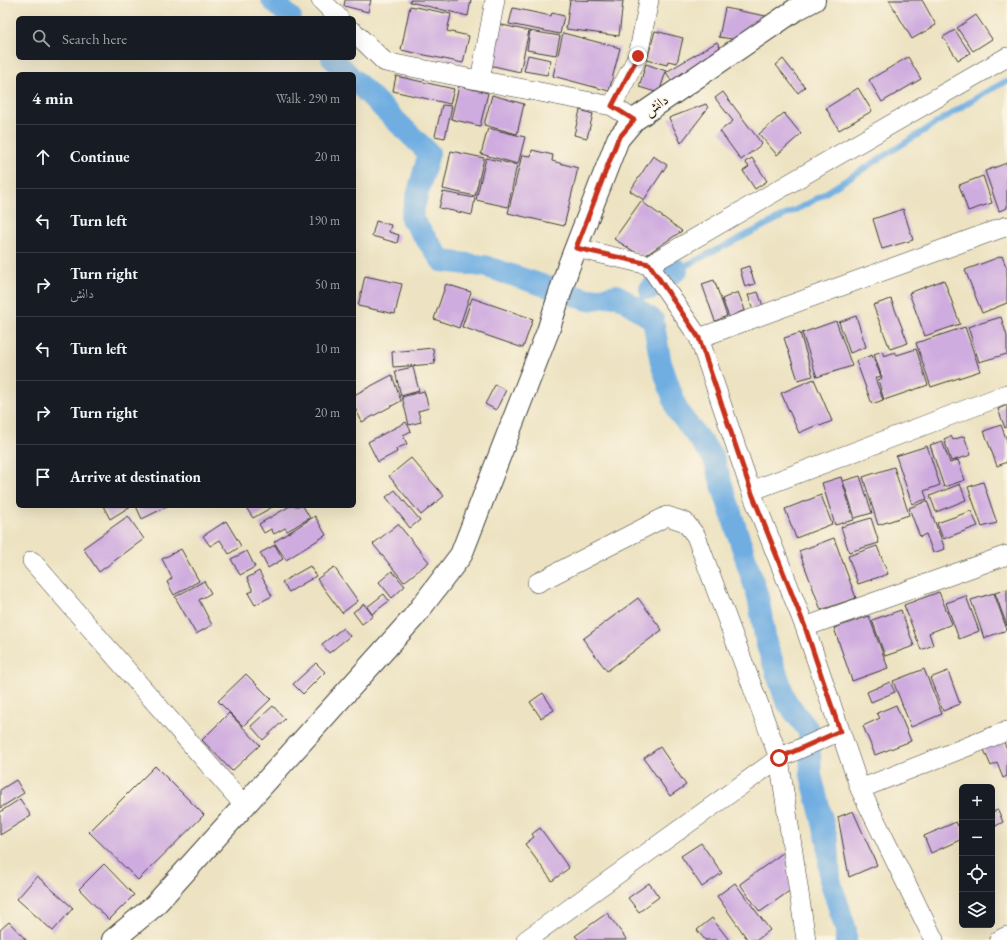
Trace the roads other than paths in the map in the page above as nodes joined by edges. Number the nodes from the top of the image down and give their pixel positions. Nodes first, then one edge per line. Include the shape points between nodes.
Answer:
1 (495, 0) edge
2 (649, 0) edge
3 (802, 3) edge
4 (356, 34) edge
5 (1007, 57) edge
6 (480, 80) junction
7 (612, 106) junction
8 (634, 120) junction
9 (1007, 226) edge
10 (576, 248) junction
11 (649, 264) junction
12 (699, 338) junction
13 (1007, 394) edge
14 (751, 491) junction
15 (1007, 555) edge
16 (32, 561) dead end
17 (537, 583) dead end
18 (805, 627) junction
19 (840, 731) junction
20 (1006, 732) edge
21 (779, 758) junction
22 (860, 789) junction
23 (244, 805) junction
24 (1007, 936) edge
25 (800, 937) edge
26 (113, 940) edge
27 (526, 940) edge
28 (934, 940) edge
29 (999, 940) edge

1 - 6 street
2 - 7 street via 638,56
3 - 8 main road, دانش
4 - 6 street via 385,62
5 - 11 street
6 - 7 street
7 - 8 street
8 - 10 main road, دانش via 618,139
9 - 12 street
10 - 11 street
10 - 23 main road, دانش via 548,331 461,555 413,618
11 - 12 street
12 - 14 street
13 - 14 street
14 - 18 street
15 - 18 street
16 - 23 street
17 - 21 street via 668,516 685,522 696,536
18 - 19 street
19 - 21 street
19 - 22 street
20 - 22 street
21 - 25 street
21 - 27 street
22 - 28 street
23 - 26 main road, دانش via 154,906
24 - 29 street

